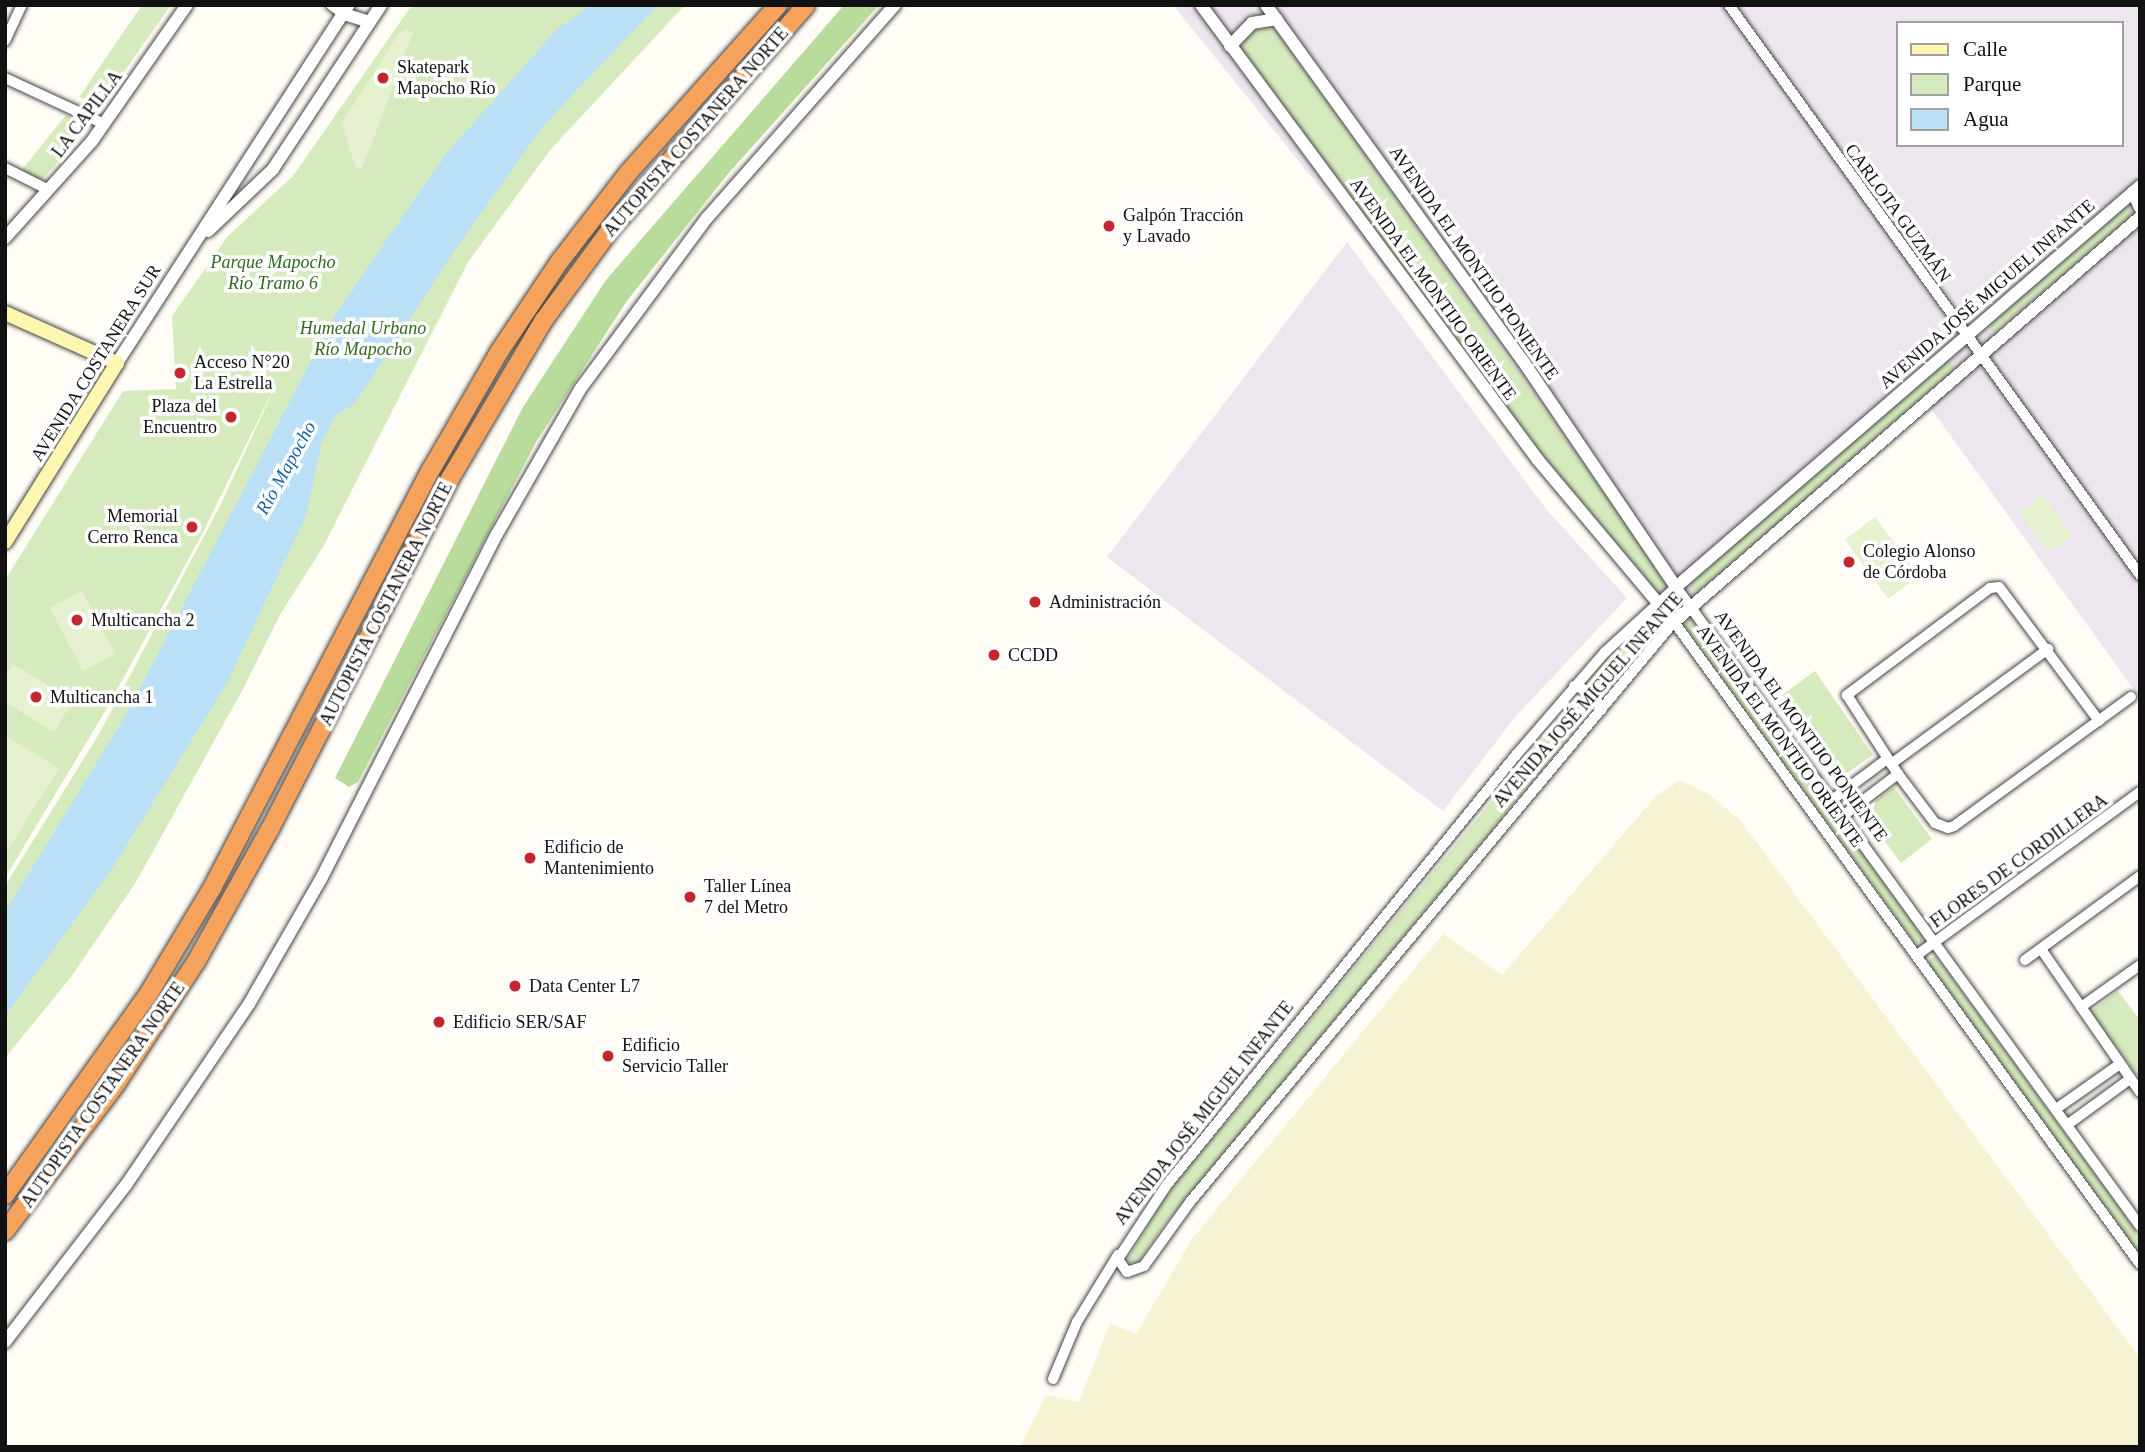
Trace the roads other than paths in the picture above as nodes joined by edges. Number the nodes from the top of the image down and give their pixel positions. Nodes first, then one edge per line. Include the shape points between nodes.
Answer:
1 (22, 5) edge
2 (187, 5) edge
3 (331, 5) edge
4 (381, 5) edge
5 (778, 5) edge
6 (806, 5) edge
7 (895, 5) edge
8 (1201, 5) edge
9 (1266, 5) edge
10 (1729, 5) edge
11 (346, 10) edge
12 (1277, 19) junction
13 (370, 22) junction
14 (5, 41) edge
15 (1230, 46) junction
16 (5, 78) edge
17 (104, 124) junction
18 (5, 168) edge
19 (2136, 189) edge
20 (49, 190) junction
21 (2140, 208) edge
22 (2140, 217) edge
23 (5, 238) edge
24 (197, 240) junction
25 (5, 313) edge
26 (1967, 336) junction
27 (1981, 355) junction
28 (117, 363) junction
29 (5, 542) edge
30 (2140, 575) edge
31 (1676, 587) junction
32 (1659, 601) junction
33 (1691, 605) junction
34 (1674, 622) junction
35 (2048, 649) junction
36 (1574, 686) junction
37 (2131, 697) dead end
38 (1601, 710) junction
39 (2099, 721) junction
40 (1892, 766) junction
41 (2140, 792) edge
42 (1832, 800) junction
43 (1844, 815) junction
44 (2140, 876) edge
45 (1936, 942) junction
46 (2041, 949) junction
47 (1917, 955) junction
48 (2025, 960) dead end
49 (2140, 965) edge
50 (2081, 1007) junction
51 (2120, 1064) junction
52 (2130, 1079) junction
53 (2140, 1091) edge
54 (2056, 1109) junction
55 (2067, 1125) junction
56 (5, 1195) edge
57 (2140, 1226) edge
58 (5, 1231) edge
59 (1118, 1255) junction
60 (2140, 1264) edge
61 (5, 1342) edge
62 (1053, 1379) dead end

1 - 14 street
2 - 17 street, LA CAPILLA
3 - 11 street
4 - 13 street, AVENIDA COSTANERA SUR
5 - 56 highway, AUTOPISTA COSTANERA NORTE via 628,173 506,341 432,468 211,890 149,993
6 - 58 highway, AUTOPISTA COSTANERA NORTE via 610,230 544,320 451,477 270,829 197,960 116,1084
7 - 61 street via 707,218 581,388 497,534 321,879 248,1004 127,1185
8 - 15 street, AVENIDA EL MONTIJO ORIENTE
9 - 12 street, AVENIDA EL MONTIJO PONIENTE
10 - 26 street, CARLOTA GUZMÁN
11 - 13 street
11 - 24 street, AVENIDA COSTANERA SUR
12 - 15 street via 1252,23
12 - 31 street, AVENIDA EL MONTIJO PONIENTE via 1523,361
13 - 24 street, AVENIDA COSTANERA SUR via 273,169
15 - 32 street, AVENIDA EL MONTIJO ORIENTE via 1538,460
16 - 17 street
17 - 20 street, LA CAPILLA
18 - 20 street
19 - 21 street
19 - 26 street, AVENIDA JOSÉ MIGUEL INFANTE
20 - 23 street, LA CAPILLA
22 - 27 street, AVENIDA JOSÉ MIGUEL INFANTE
24 - 28 street, AVENIDA COSTANERA SUR
25 - 28 main road
26 - 27 street, CARLOTA GUZMÁN
26 - 31 street, AVENIDA JOSÉ MIGUEL INFANTE
27 - 30 street, CARLOTA GUZMÁN
27 - 33 street, AVENIDA JOSÉ MIGUEL INFANTE
28 - 29 main road, AVENIDA COSTANERA SUR
31 - 32 street, AVENIDA JOSÉ MIGUEL INFANTE
31 - 33 street, AVENIDA EL MONTIJO PONIENTE
32 - 34 street, AVENIDA EL MONTIJO ORIENTE
32 - 36 street, AVENIDA JOSÉ MIGUEL INFANTE
33 - 34 street, AVENIDA JOSÉ MIGUEL INFANTE
33 - 42 street, AVENIDA EL MONTIJO PONIENTE
34 - 38 street, AVENIDA JOSÉ MIGUEL INFANTE
34 - 47 street, AVENIDA EL MONTIJO ORIENTE
35 - 39 street
35 - 40 street
35 - 40 street via 2006,590 1990,588 1847,695
36 - 38 street via 1593,692
36 - 59 street, AVENIDA JOSÉ MIGUEL INFANTE via 1166,1186
37 - 39 street
38 - 59 street, AVENIDA JOSÉ MIGUEL INFANTE via 1190,1202 1144,1266 1124,1271
39 - 40 street via 1951,828 1935,823
40 - 42 street
40 - 43 street
41 - 45 street, FLORES DE CORDILLERA
42 - 43 street, AVENIDA EL MONTIJO PONIENTE
43 - 45 street, AVENIDA EL MONTIJO PONIENTE
44 - 46 street
45 - 47 street, FLORES DE CORDILLERA
45 - 54 street, AVENIDA EL MONTIJO PONIENTE
46 - 48 street
46 - 50 street
47 - 60 street, AVENIDA EL MONTIJO ORIENTE
49 - 50 street
50 - 51 street
51 - 52 street
51 - 54 street
52 - 53 street
52 - 55 street
54 - 55 street, AVENIDA EL MONTIJO PONIENTE
55 - 57 street, AVENIDA EL MONTIJO PONIENTE
59 - 62 street via 1077,1322

